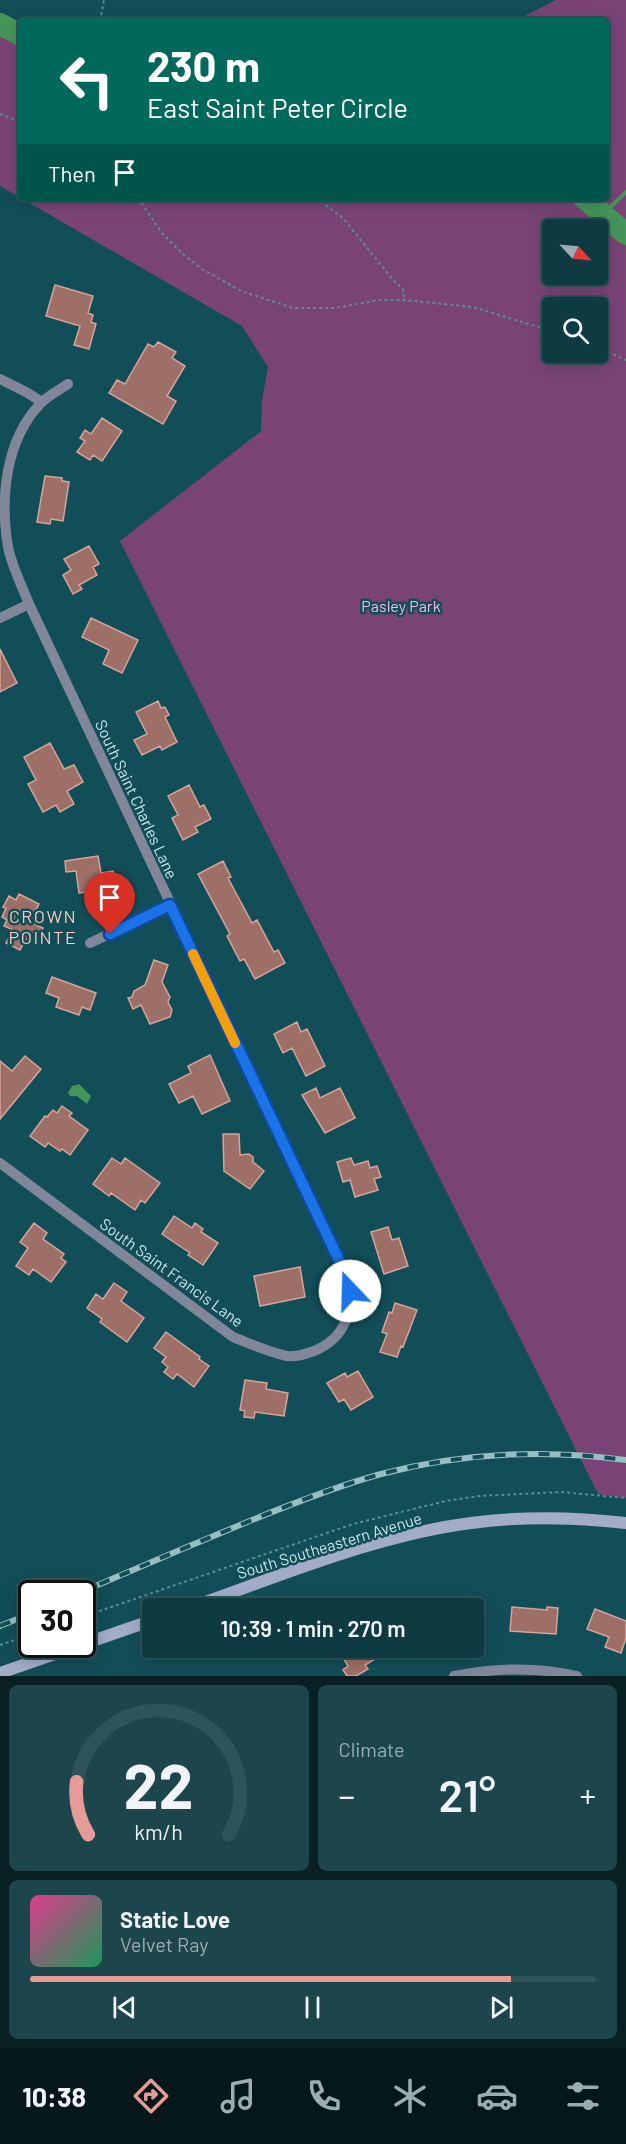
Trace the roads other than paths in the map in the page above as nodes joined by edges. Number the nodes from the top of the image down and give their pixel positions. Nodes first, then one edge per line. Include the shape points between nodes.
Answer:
1 (0, 379) edge
2 (68, 384) dead end
3 (42, 402) junction
4 (29, 604) junction
5 (0, 618) edge
6 (170, 905) junction
7 (90, 943) dead end
8 (0, 1163) edge
9 (339, 1335) joint
10 (626, 1523) edge
11 (218, 1598) edge
12 (142, 1624) edge
13 (0, 1673) edge
14 (454, 1676) edge
15 (577, 1676) edge

1 - 3 street
2 - 3 street
3 - 4 street, South Saint Charles Lane via 11,456 5,482 9,549
4 - 5 street
4 - 6 street, South Saint Charles Lane
6 - 7 street
6 - 9 street, South Saint Charles Lane via 347,1277 350,1307
8 - 9 street, South Saint Francis Lane via 233,1337 289,1356 320,1349
10 - 11 main road, South Southeastern Avenue via 536,1518 469,1523 380,1543
12 - 13 main road
14 - 15 street via 521,1669

